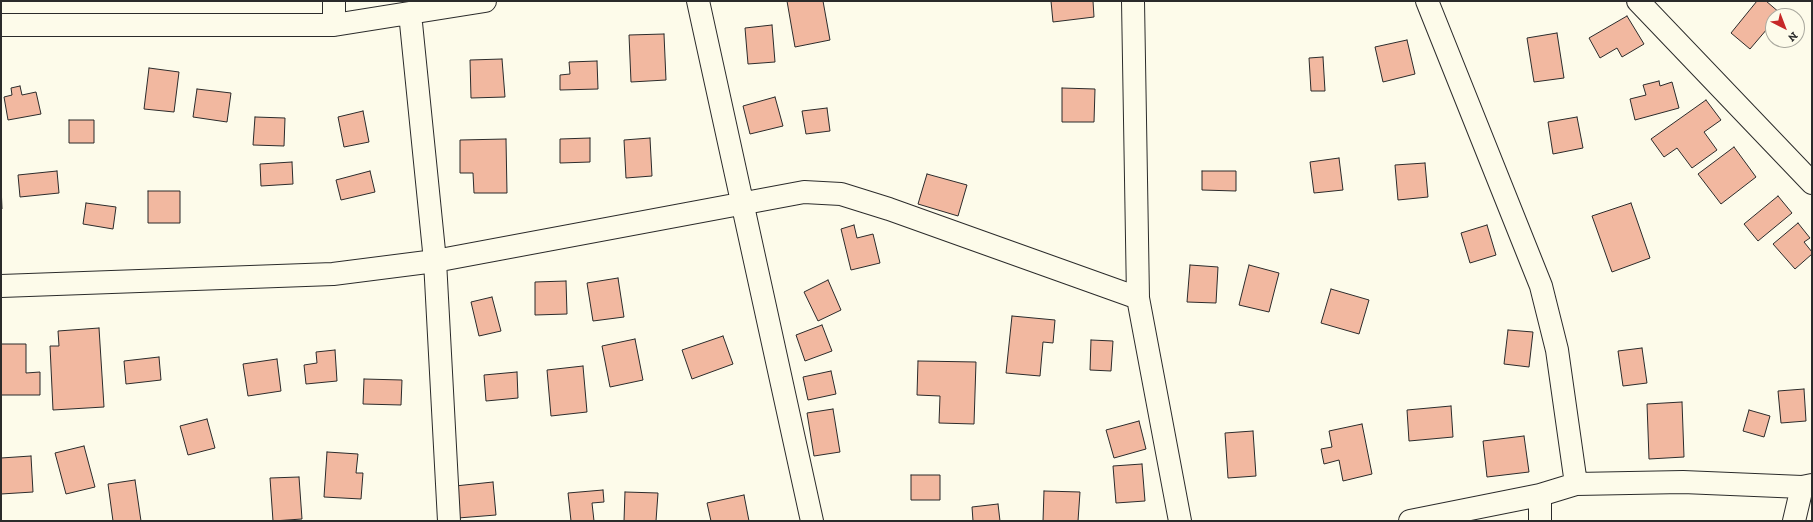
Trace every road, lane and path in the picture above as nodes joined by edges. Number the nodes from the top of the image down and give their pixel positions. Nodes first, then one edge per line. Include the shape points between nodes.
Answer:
1 (334, 1) edge
2 (485, 1) edge
3 (698, 1) edge
4 (1132, 1) edge
5 (1427, 1) edge
6 (1638, 1) edge
7 (410, 13) junction
8 (1, 25) edge
9 (334, 25) junction
10 (1812, 183) edge
11 (742, 205) junction
12 (435, 261) junction
13 (1, 286) edge
14 (1138, 298) junction
15 (1576, 484) junction
16 (1807, 486) edge
17 (1540, 495) junction
18 (449, 521) edge
19 (812, 521) edge
20 (1180, 521) edge
21 (1410, 521) edge
22 (1540, 521) edge
23 (1794, 521) edge

1 - 9 street
2 - 7 street
3 - 11 street
4 - 14 street
5 - 15 street via 1541,286 1557,350
6 - 10 street
7 - 9 street
7 - 12 street
8 - 9 street
11 - 12 street
11 - 14 street via 804,192 842,194
11 - 19 street
12 - 13 street via 333,274
12 - 18 street
14 - 20 street
15 - 16 street via 1683,482
15 - 17 street
16 - 23 street
17 - 21 street
17 - 22 street

